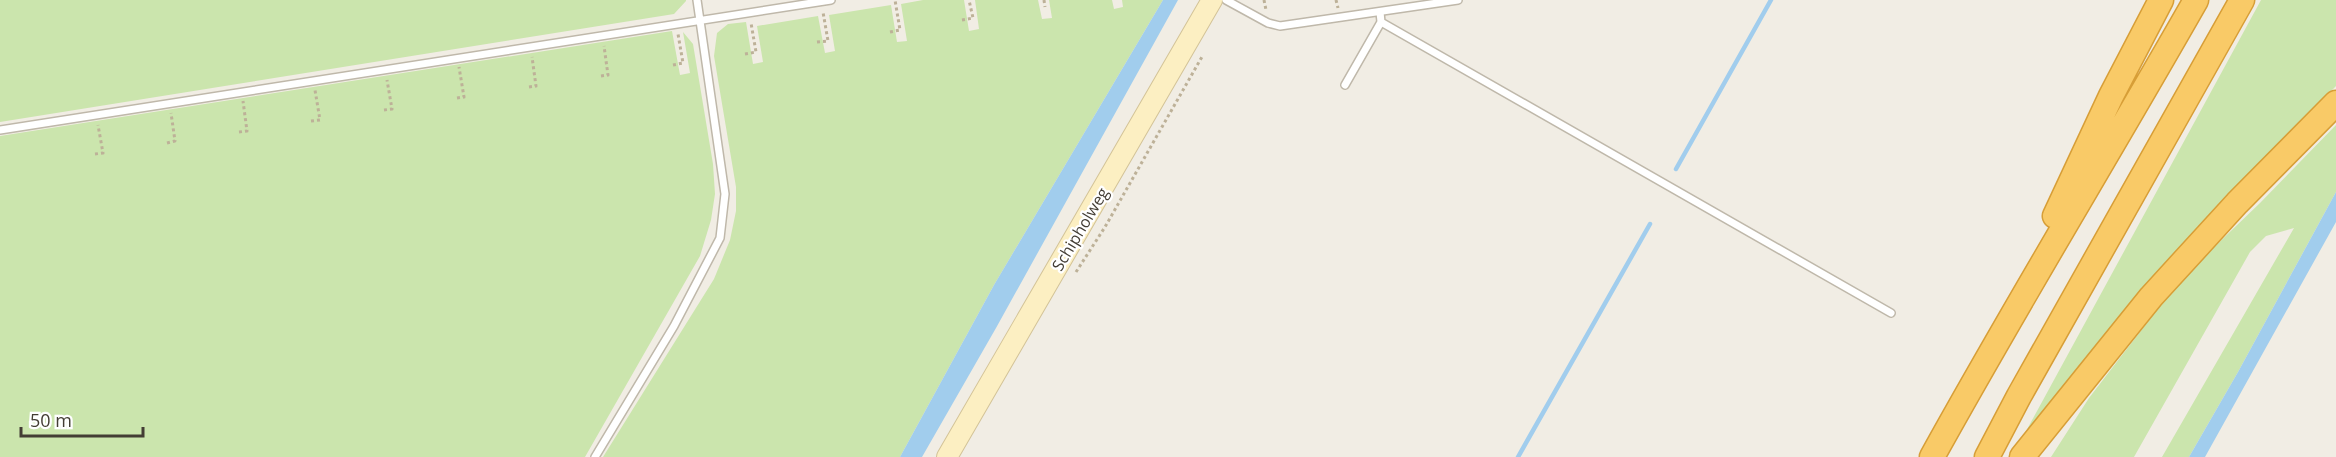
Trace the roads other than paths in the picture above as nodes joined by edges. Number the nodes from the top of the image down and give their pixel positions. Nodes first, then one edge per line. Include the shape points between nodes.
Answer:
1 (697, 0) edge
2 (831, 0) edge
3 (1212, 0) edge
4 (1226, 0) edge
5 (1458, 0) edge
6 (2161, 0) edge
7 (2196, 0) edge
8 (2242, 0) edge
9 (822, 2) edge
10 (1380, 12) junction
11 (700, 20) junction
12 (1381, 22) junction
13 (1345, 85) dead end
14 (2336, 103) edge
15 (0, 130) edge
16 (1891, 313) dead end
17 (2000, 335) junction
18 (595, 457) edge
19 (947, 457) edge
20 (1932, 457) edge
21 (1987, 457) edge
22 (2022, 457) edge

1 - 11 lane
2 - 9 lane
3 - 19 main road, Schipholweg
4 - 10 lane via 1280,26
5 - 10 lane
6 - 17 highway via 2111,96
7 - 17 highway
8 - 21 highway
9 - 11 lane
10 - 12 lane
11 - 15 lane
11 - 18 lane via 725,194 720,238 674,326
12 - 13 lane
12 - 16 lane
14 - 22 highway via 2236,203 2151,297
17 - 20 highway

